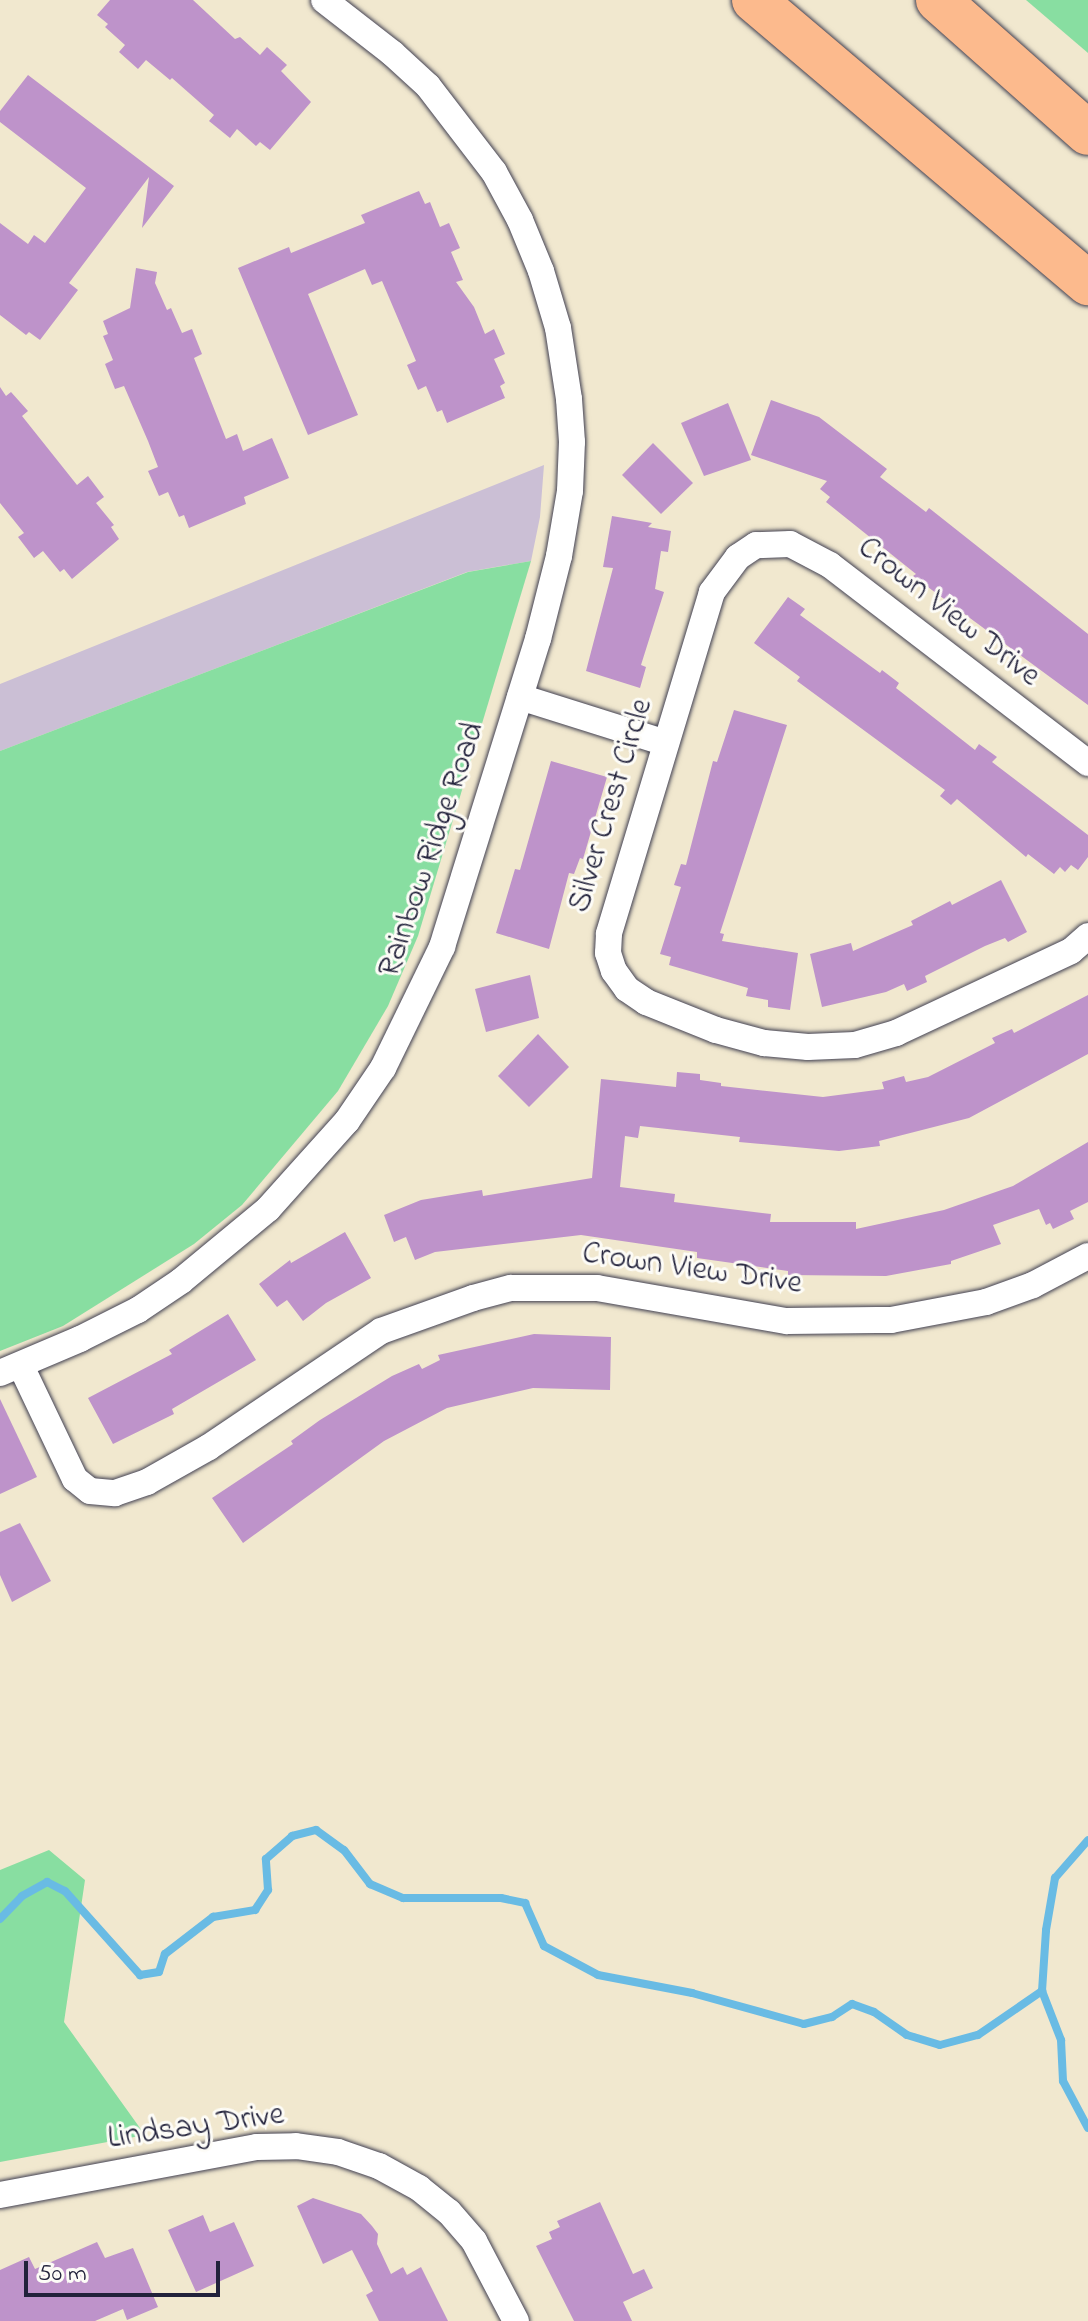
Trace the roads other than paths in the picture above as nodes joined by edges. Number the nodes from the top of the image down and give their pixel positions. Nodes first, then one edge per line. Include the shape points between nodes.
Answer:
1 (324, 0) edge
2 (754, 0) edge
3 (938, 0) edge
4 (1088, 133) edge
5 (1088, 283) edge
6 (756, 545) joint
7 (520, 697) junction
8 (666, 743) junction
9 (1088, 763) edge
10 (1088, 936) edge
11 (1088, 1256) edge
12 (10, 1370) edge
13 (0, 2195) edge
14 (516, 2321) edge

1 - 7 street, Rainbow Ridge Road via 428,86 494,172 536,258 558,328 572,442 570,491 559,556
2 - 5 highway
3 - 4 highway
6 - 8 street, Silver Crest Circle via 738,557 712,592
6 - 9 street, Crown View Drive via 790,544 830,565
7 - 8 street
7 - 12 street, Rainbow Ridge Road via 442,947 383,1068 347,1121 268,1209 181,1281 138,1310
8 - 10 street, Silver Crest Circle via 609,934 614,971 646,1002 764,1043 855,1045 896,1033 1058,958
11 - 12 street, Crown View Drive via 986,1302 891,1320 787,1321 612,1290 511,1288 424,1312 381,1331 209,1447 147,1482 115,1493 90,1491 75,1479
13 - 14 street, Lindsay Drive via 257,2147 338,2152 379,2166 449,2212 474,2241

